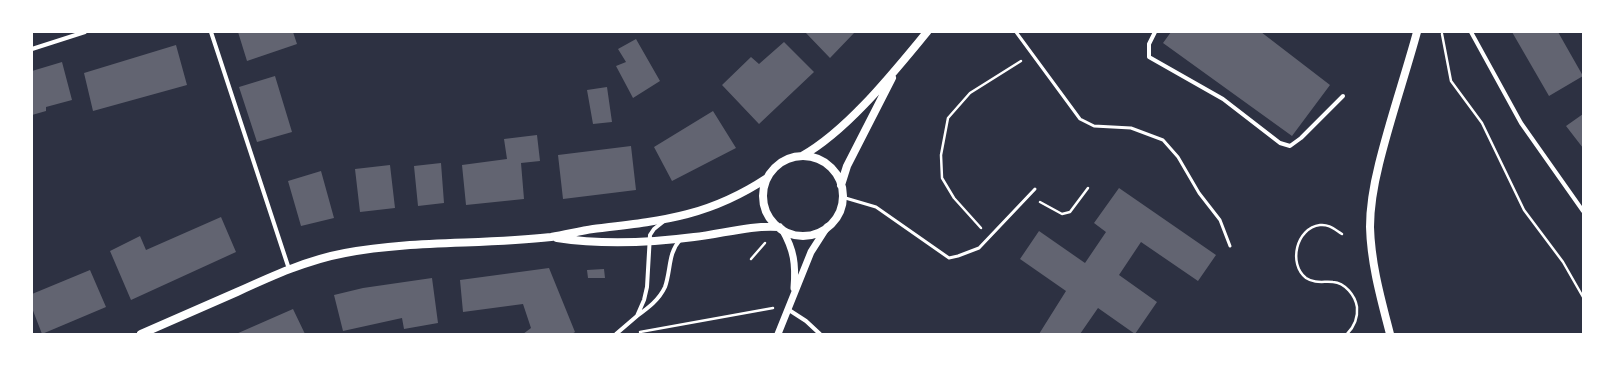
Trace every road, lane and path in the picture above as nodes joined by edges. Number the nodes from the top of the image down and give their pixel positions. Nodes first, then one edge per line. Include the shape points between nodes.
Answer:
1 (84, 32) edge
2 (211, 32) edge
3 (927, 32) edge
4 (1016, 32) edge
5 (1155, 32) edge
6 (1418, 32) edge
7 (1471, 32) edge
8 (1442, 34) dead end
9 (32, 49) edge
10 (1032, 55) junction
11 (897, 68) junction
12 (1343, 96) dead end
13 (802, 156) junction
14 (767, 178) junction
15 (841, 185) junction
16 (1088, 188) dead end
17 (1035, 189) dead end
18 (1029, 196) junction
19 (842, 197) junction
20 (1583, 211) edge
21 (668, 219) junction
22 (780, 228) junction
23 (827, 228) junction
24 (1342, 234) dead end
25 (552, 237) junction
26 (770, 238) dead end
27 (681, 239) junction
28 (648, 242) junction
29 (985, 242) junction
30 (1230, 246) dead end
31 (751, 259) dead end
32 (289, 269) junction
33 (794, 294) junction
34 (1583, 297) edge
35 (774, 308) dead end
36 (789, 310) junction
37 (637, 316) junction
38 (638, 332) dead end
39 (141, 334) edge
40 (616, 334) edge
41 (778, 334) edge
42 (820, 334) edge
43 (1347, 334) edge
44 (1390, 334) edge

1 - 9 street
2 - 32 street
3 - 11 main road
4 - 10 lane
5 - 12 street via 1149,44 1149,57 1223,99 1280,142 1290,146
6 - 44 main road via 1388,127 1373,191 1370,225 1372,255
7 - 20 street via 1521,123
8 - 34 path via 1451,81 1482,123 1524,210 1563,262
10 - 29 path via 970,93 948,118 941,155 942,178 954,198 980,225
10 - 30 lane via 1080,119 1094,126 1132,128 1163,140 1178,157 1199,193 1220,220
11 - 13 main road via 829,138
11 - 15 main road via 849,161
13 - 14 main road via 791,157 782,162
13 - 15 main road via 815,158 826,164 836,173
14 - 21 main road via 730,200
14 - 22 main road via 763,199 765,210
15 - 19 main road
16 - 18 path via 1070,212 1062,214
17 - 18 lane
18 - 29 lane
19 - 23 main road via 835,219
19 - 29 lane via 876,207 949,258 979,248
21 - 25 main road
21 - 28 street via 654,228
22 - 23 main road via 790,234 802,236 816,234
22 - 27 main road via 750,228
22 - 33 street via 791,244 794,258
23 - 33 street via 811,252
24 - 43 path via 1331,226 1313,227 1303,235 1296,250 1296,257 1301,272 1307,278 1341,284 1354,297 1356,321
25 - 28 main road via 603,243
25 - 32 main road via 378,248 343,253
26 - 31 path
27 - 28 main road
27 - 37 street via 671,253 664,287 652,305
28 - 37 street via 647,287
32 - 39 main road
33 - 36 street
35 - 38 path
36 - 41 street
36 - 42 street
37 - 40 street

